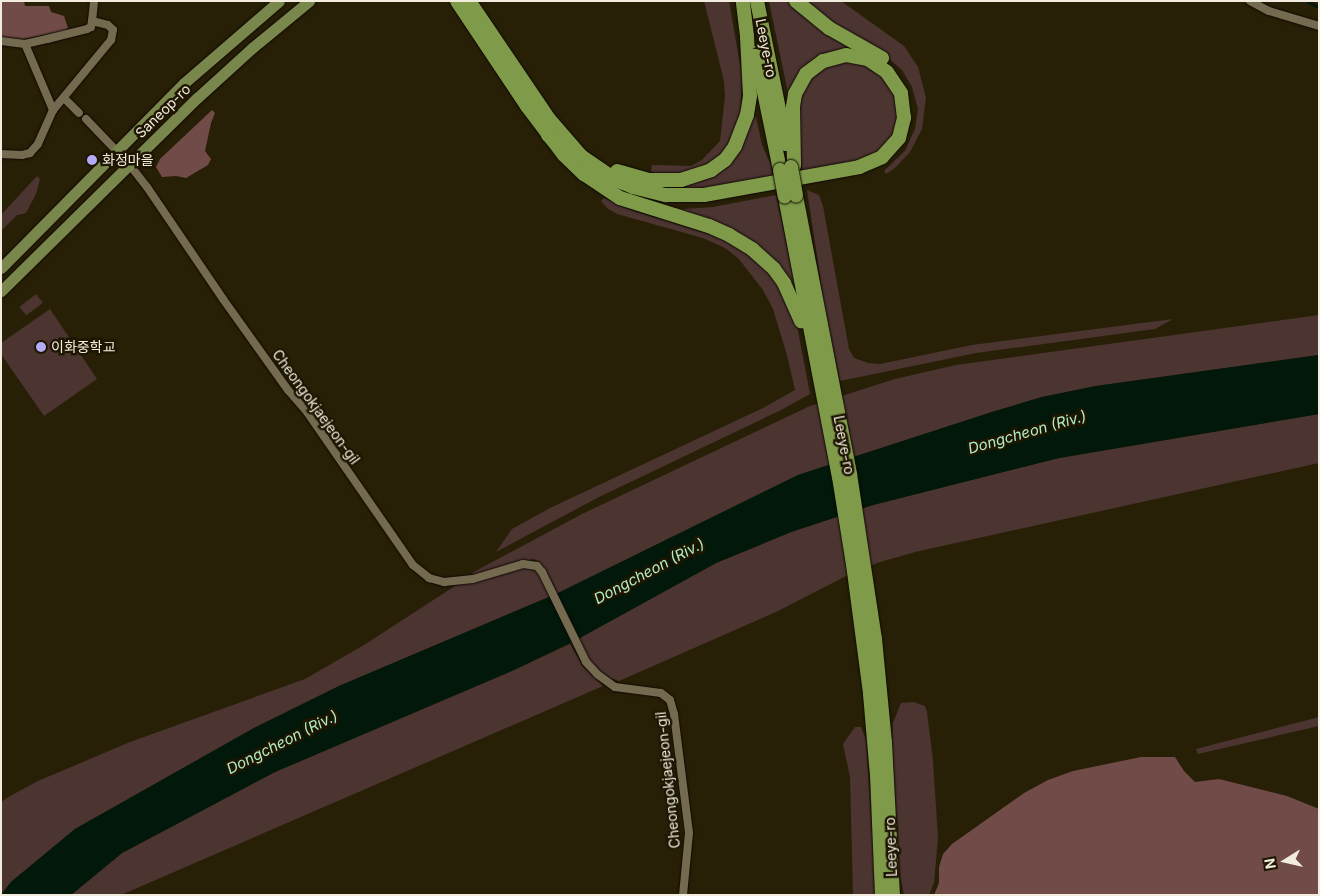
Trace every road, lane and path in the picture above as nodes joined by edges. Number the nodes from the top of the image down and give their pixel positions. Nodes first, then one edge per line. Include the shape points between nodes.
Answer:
1 (94, 1) edge
2 (279, 1) edge
3 (309, 1) edge
4 (458, 1) edge
5 (469, 1) edge
6 (744, 1) edge
7 (757, 1) edge
8 (796, 1) edge
9 (1250, 1) edge
10 (92, 21) junction
11 (1319, 26) edge
12 (1, 41) edge
13 (25, 44) junction
14 (64, 98) junction
15 (53, 110) junction
16 (79, 113) dead end
17 (86, 119) dead end
18 (548, 135) junction
19 (564, 138) junction
20 (116, 150) junction
21 (1, 154) edge
22 (129, 164) junction
23 (788, 168) junction
24 (1, 268) edge
25 (1, 291) edge
26 (825, 380) junction
27 (880, 745) junction
28 (683, 895) edge
29 (882, 895) edge
30 (893, 895) edge

1 - 10 street
2 - 20 main road, Saneop-ro via 184,84
3 - 22 main road, Saneop-ro via 252,48
4 - 18 highway
5 - 19 highway
6 - 19 highway via 750,96 742,132 725,160 697,176 682,180 648,180 604,166
6 - 23 highway, Leeye-ro
7 - 23 highway, Leeye-ro
8 - 18 highway via 829,28 882,58 902,79 910,103 908,130 899,148 885,164 861,173 713,200 666,202 630,193 604,181 574,160
9 - 11 street via 1269,11
10 - 13 street via 87,30
10 - 14 street via 112,27 112,40
12 - 13 street
13 - 15 street
14 - 15 street
14 - 16 street
15 - 21 street via 38,144 30,153
17 - 20 street, Cheongokjaejeon-gil
18 - 26 highway via 564,155 620,198 716,229 761,256 794,300
19 - 23 highway via 581,156 616,180 666,195 704,195 859,167 882,157 902,128 904,106 901,93 887,72 868,59 846,56 823,61 806,74 795,94
20 - 22 street, Cheongokjaejeon-gil
20 - 24 main road, Saneop-ro
22 - 25 main road, Saneop-ro
22 - 28 street, Cheongokjaejeon-gil via 421,573 436,580 452,582 528,563 537,566 586,662 597,674 615,687 661,693 673,705 688,832
23 - 26 highway, Leeye-ro, bridge via 790,197
26 - 27 highway, Leeye-ro
27 - 29 highway, Leeye-ro
27 - 30 highway, Leeye-ro

